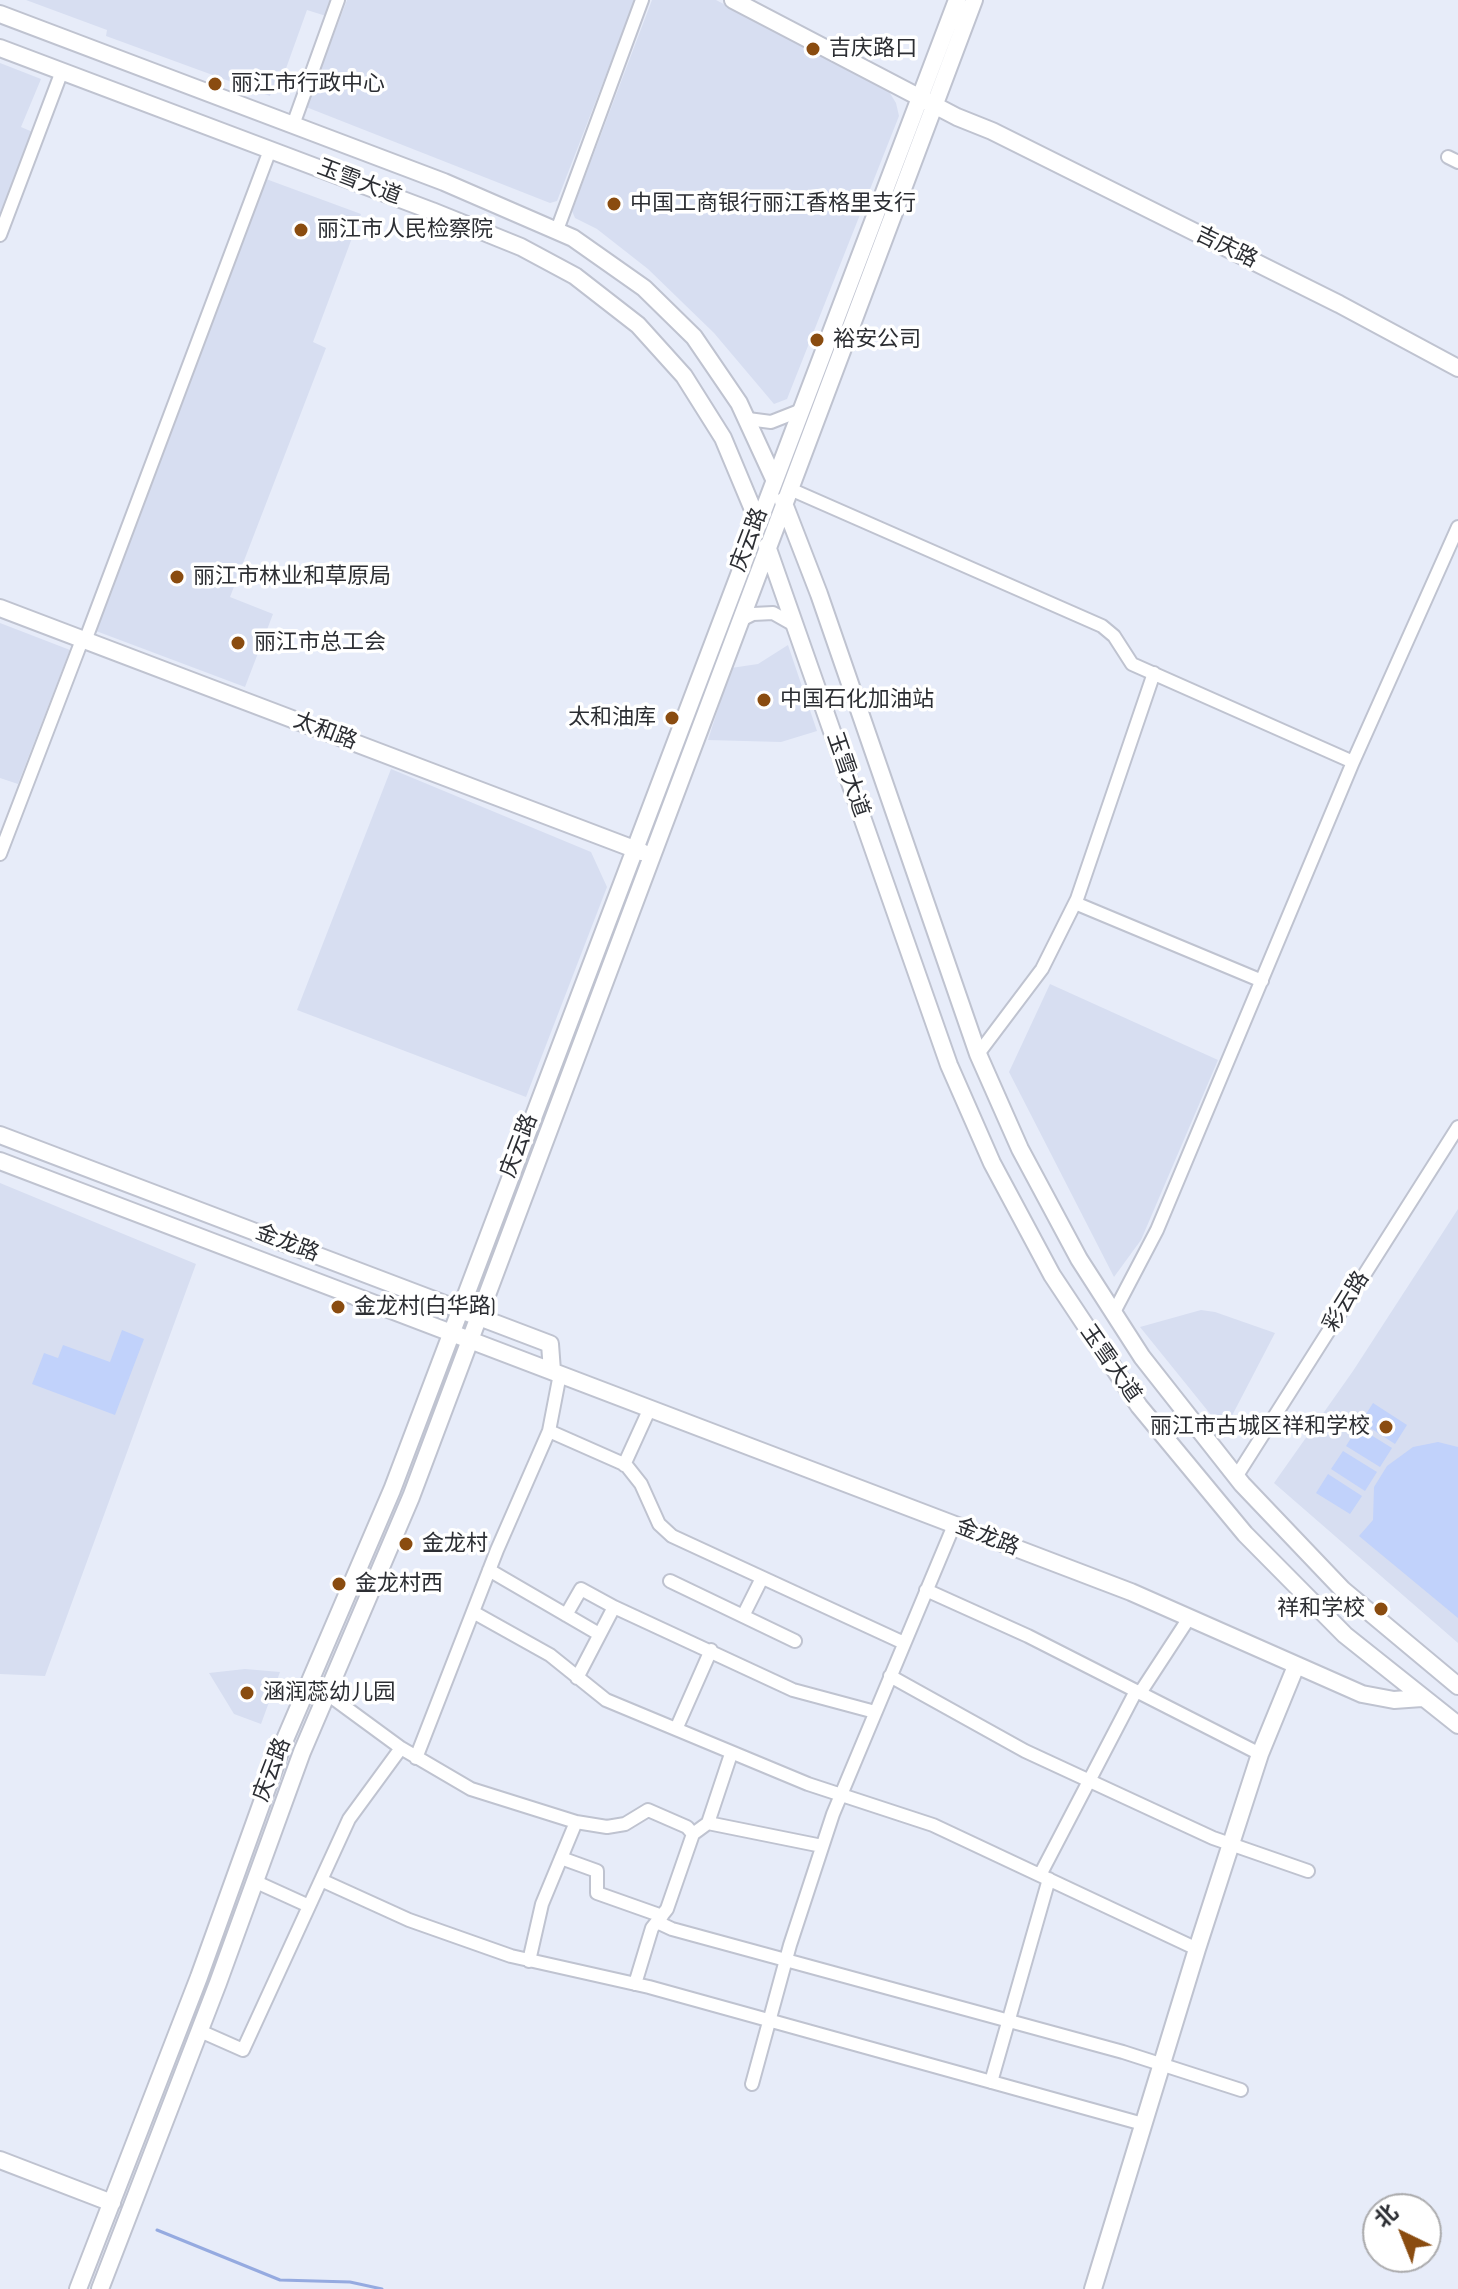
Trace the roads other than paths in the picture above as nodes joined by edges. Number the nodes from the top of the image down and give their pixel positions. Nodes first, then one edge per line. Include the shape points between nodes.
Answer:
1 (338, 0) edge
2 (642, 0) edge
3 (733, 0) edge
4 (755, 0) edge
5 (957, 0) edge
6 (974, 0) edge
7 (0, 14) edge
8 (0, 48) edge
9 (62, 71) junction
10 (920, 92) junction
11 (937, 101) junction
12 (293, 125) junction
13 (270, 150) junction
14 (557, 230) junction
15 (0, 235) edge
16 (1458, 368) edge
17 (799, 411) junction
18 (748, 419) junction
19 (774, 477) junction
20 (788, 497) junction
21 (757, 520) junction
22 (1458, 527) edge
23 (768, 549) junction
24 (0, 608) edge
25 (741, 620) junction
26 (797, 627) junction
27 (84, 640) junction
28 (1154, 673) junction
29 (1353, 762) junction
30 (632, 848) junction
31 (0, 854) edge
32 (651, 855) junction
33 (1075, 903) junction
34 (1262, 981) junction
35 (978, 1054) junction
36 (1458, 1127) edge
37 (0, 1135) edge
38 (0, 1161) edge
39 (458, 1309) junction
40 (1113, 1314) junction
41 (477, 1317) junction
42 (450, 1332) junction
43 (469, 1339) junction
44 (556, 1372) junction
45 (650, 1408) junction
46 (549, 1431) junction
47 (624, 1465) junction
48 (1236, 1477) junction
49 (954, 1525) junction
50 (489, 1570) junction
51 (762, 1578) junction
52 (670, 1581) dead end
53 (926, 1590) junction
54 (614, 1607) junction
55 (473, 1612) junction
56 (566, 1615) junction
57 (743, 1616) junction
58 (1189, 1618) junction
59 (599, 1634) junction
60 (795, 1641) dead end
61 (904, 1643) junction
62 (711, 1650) junction
63 (1296, 1666) junction
64 (890, 1676) junction
65 (577, 1678) junction
66 (1458, 1686) edge
67 (1138, 1692) junction
68 (326, 1693) junction
69 (1422, 1698) junction
70 (875, 1712) junction
71 (1458, 1725) edge
72 (677, 1727) junction
73 (401, 1748) junction
74 (731, 1754) junction
75 (1260, 1754) junction
76 (416, 1758) junction
77 (1089, 1781) junction
78 (841, 1794) junction
79 (576, 1822) junction
80 (708, 1823) junction
81 (693, 1834) junction
82 (1231, 1845) junction
83 (822, 1846) junction
84 (561, 1858) junction
85 (1308, 1871) dead end
86 (1044, 1877) junction
87 (321, 1880) junction
88 (254, 1881) junction
89 (309, 1906) junction
90 (659, 1919) junction
91 (1197, 1949) junction
92 (529, 1961) junction
93 (785, 1961) junction
94 (635, 1984) junction
95 (1009, 2019) junction
96 (769, 2021) junction
97 (200, 2031) junction
98 (1161, 2064) junction
99 (991, 2082) junction
100 (752, 2084) dead end
101 (1241, 2090) dead end
102 (1143, 2124) junction
103 (0, 2160) edge
104 (112, 2203) junction
105 (78, 2289) edge
106 (100, 2289) edge
107 (1093, 2289) edge

1 - 12 street
2 - 14 street
3 - 10 main road, 吉庆路
4 - 10 main road, 吉庆路
5 - 10 main road, 庆云路
6 - 11 main road, 庆云路
7 - 12 main road, 玉雪大道
8 - 9 main road, 玉雪大道
9 - 13 main road, 玉雪大道
9 - 15 street
10 - 11 main road, 吉庆路
10 - 17 main road, 庆云路
11 - 16 main road, 吉庆路
11 - 20 main road, 庆云路
12 - 14 main road, 玉雪大道
13 - 21 main road, 玉雪大道 via 521,247 608,299 654,341 694,389 723,438
13 - 27 street
14 - 18 main road, 玉雪大道 via 618,268 677,319 720,371
17 - 18 street via 779,421
17 - 19 main road, 庆云路
18 - 19 main road, 玉雪大道
19 - 20 main road, 玉雪大道
19 - 21 main road, 庆云路
20 - 23 main road, 庆云路
20 - 28 street via 1102,626 1132,664
20 - 35 main road, 玉雪大道
21 - 23 main road, 玉雪大道
21 - 30 main road, 庆云路
22 - 29 street
23 - 25 main road, 庆云路
23 - 26 main road, 玉雪大道
24 - 27 main road, 太和路
25 - 26 street via 773,613
25 - 32 main road, 庆云路
26 - 69 main road, 玉雪大道 via 949,1065 992,1163 1052,1275 1116,1375 1219,1505 1322,1612
27 - 30 main road, 太和路
27 - 31 street
28 - 29 street
28 - 33 street
29 - 34 street
30 - 32 main road, 太和路
30 - 39 main road, 庆云路
32 - 41 main road, 庆云路
33 - 34 street
33 - 35 street via 1042,969
34 - 40 street via 1157,1230
35 - 40 main road, 玉雪大道 via 1039,1187
36 - 48 street, 彩云路
37 - 39 main road, 金龙路
38 - 42 main road, 金龙路
39 - 41 main road, 金龙路
39 - 42 main road, 庆云路
40 - 48 main road, 玉雪大道
41 - 43 main road, 庆云路
41 - 44 main road, 金龙路 via 550,1344
42 - 43 main road, 金龙路
42 - 104 main road, 庆云路 via 392,1490 263,1795
43 - 44 main road, 金龙路
43 - 68 main road, 庆云路 via 411,1497
44 - 45 main road, 金龙路
44 - 46 street
45 - 47 street
45 - 49 main road, 金龙路
46 - 47 street
46 - 50 street
47 - 51 street via 641,1484 666,1533
48 - 66 main road, 玉雪大道 via 1355,1601
49 - 53 street
49 - 58 main road, 金龙路
50 - 55 street
50 - 56 street
51 - 57 street
51 - 61 street
52 - 57 street
53 - 61 street
53 - 67 street
54 - 56 street via 581,1589
54 - 59 street
54 - 62 street
55 - 65 street via 550,1655
55 - 76 street
56 - 59 street
57 - 60 street
58 - 63 main road, 金龙路
58 - 67 street
59 - 65 street
61 - 64 street
62 - 70 street via 793,1690
62 - 72 street
63 - 69 main road, 金龙路 via 1371,1697
63 - 75 main road
64 - 70 street
64 - 77 street
65 - 72 street via 606,1700
67 - 75 street
67 - 77 street
68 - 73 street
68 - 88 main road, 庆云路
69 - 71 main road, 玉雪大道
70 - 78 street
72 - 74 street
73 - 76 street
73 - 87 street via 349,1819
74 - 78 street
74 - 80 street
75 - 82 main road
76 - 79 street via 471,1789
77 - 82 street
77 - 86 street
78 - 83 street
78 - 86 street via 933,1825
79 - 81 street via 614,1827 648,1810
79 - 84 street
80 - 81 street
80 - 83 street
81 - 90 street
82 - 85 street
82 - 91 main road
83 - 93 street
84 - 90 street via 597,1871 597,1893
84 - 92 street via 542,1904
86 - 91 street
86 - 95 street
87 - 89 street
87 - 92 street via 444,1933
88 - 89 street
88 - 97 main road, 庆云路
89 - 97 street via 243,2050
90 - 93 street
90 - 94 street
91 - 98 main road
92 - 94 street
93 - 95 street
93 - 96 street
94 - 96 street
95 - 98 street
95 - 99 street
96 - 99 street
96 - 100 street
97 - 106 main road, 庆云路
98 - 101 street
98 - 102 main road
99 - 102 street
102 - 107 main road
103 - 104 main road
104 - 105 main road, 庆云路

